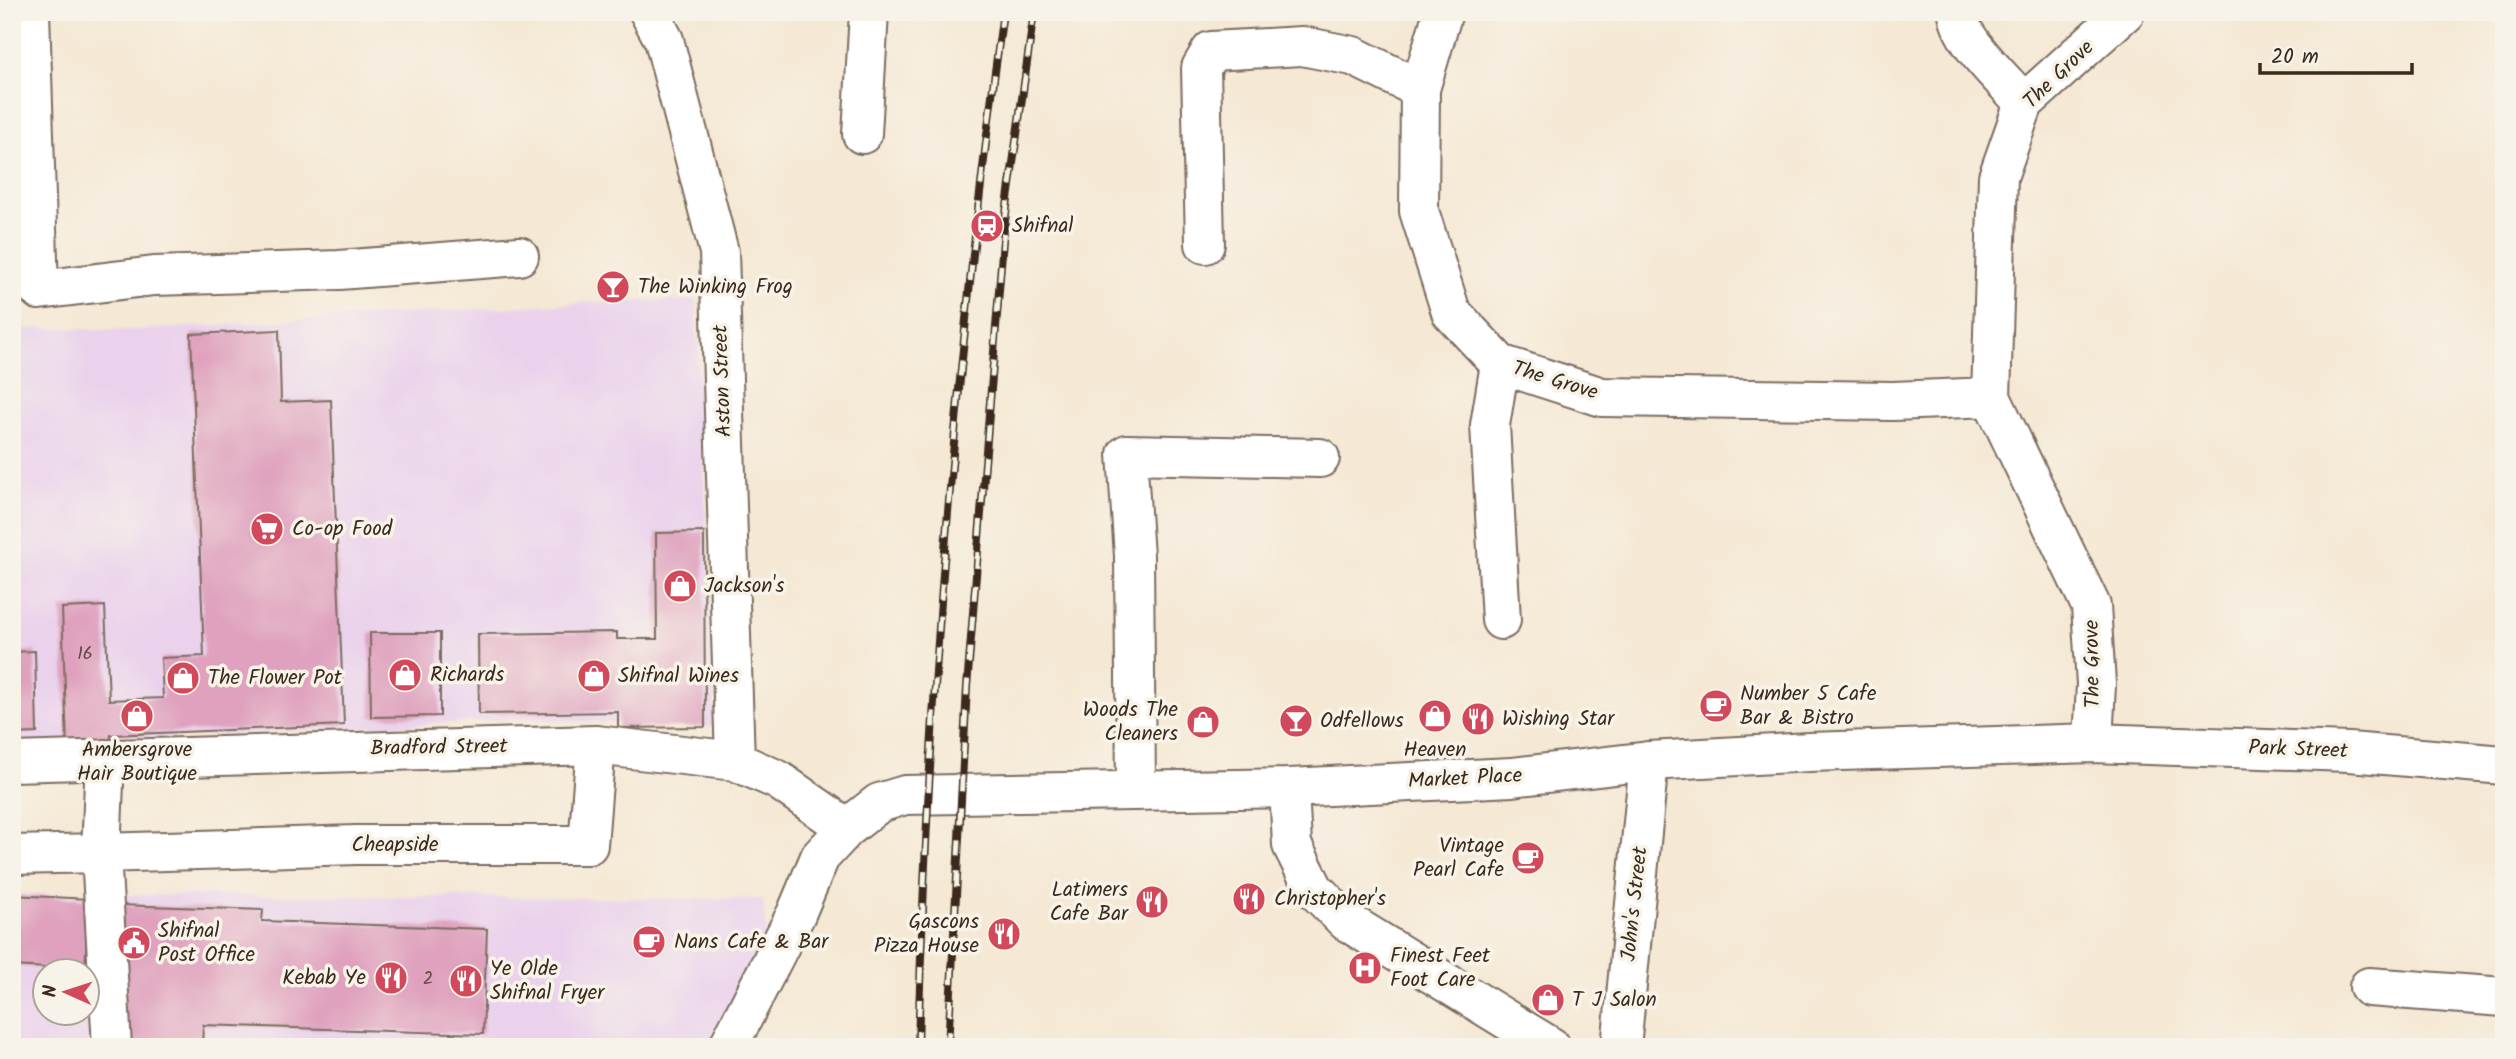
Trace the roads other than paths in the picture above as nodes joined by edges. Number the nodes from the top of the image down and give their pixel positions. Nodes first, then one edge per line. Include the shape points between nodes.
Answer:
1 (30, 12) edge
2 (649, 12) edge
3 (869, 12) edge
4 (1443, 12) edge
5 (1958, 12) edge
6 (2125, 12) edge
7 (1420, 89) junction
8 (2024, 103) junction
9 (862, 134) dead end
10 (1205, 244) dead end
11 (519, 256) dead end
12 (1500, 364) junction
13 (1991, 397) junction
14 (1321, 458) dead end
15 (1501, 620) dead end
16 (2093, 743) junction
17 (596, 745) junction
18 (104, 759) junction
19 (735, 761) junction
20 (1649, 761) junction
21 (12, 762) edge
22 (2504, 765) edge
23 (1289, 788) junction
24 (1136, 791) junction
25 (847, 828) junction
26 (101, 852) junction
27 (12, 855) edge
28 (2369, 987) dead end
29 (2504, 997) edge
30 (112, 1047) edge
31 (728, 1047) edge
32 (1551, 1047) edge
33 (1621, 1047) edge

1 - 11 street via 39,290 154,276 339,270
2 - 19 street, Aston Street via 664,40 719,252
3 - 9 street
4 - 7 street, The Grove
5 - 8 street via 1958,22 1969,40
6 - 8 street, The Grove
7 - 10 street via 1353,56 1302,46 1211,51 1201,68
7 - 12 street, The Grove via 1419,211 1451,312
8 - 13 street, The Grove via 1998,177
12 - 13 street, The Grove via 1602,397 1893,401
12 - 15 street via 1490,425
13 - 16 street, The Grove via 2091,606 2096,684
14 - 24 street via 1127,454 1134,556
16 - 20 street, Market Place
16 - 22 street, Park Street via 2349,752
17 - 18 street, Bradford Street
17 - 19 street, Bradford Street
17 - 26 street, Cheapside via 588,845
18 - 21 street, Bradford Street
18 - 26 street
19 - 25 street, Bradford Street via 778,780
20 - 23 street, Market Place via 1512,777
20 - 33 street, John's Street
23 - 24 street, Market Place
23 - 32 street via 1292,845 1314,889 1346,921
24 - 25 street, Market Place via 905,795 879,803
25 - 31 street, Market Place via 820,857
26 - 27 street, Cheapside
26 - 30 street
28 - 29 street

